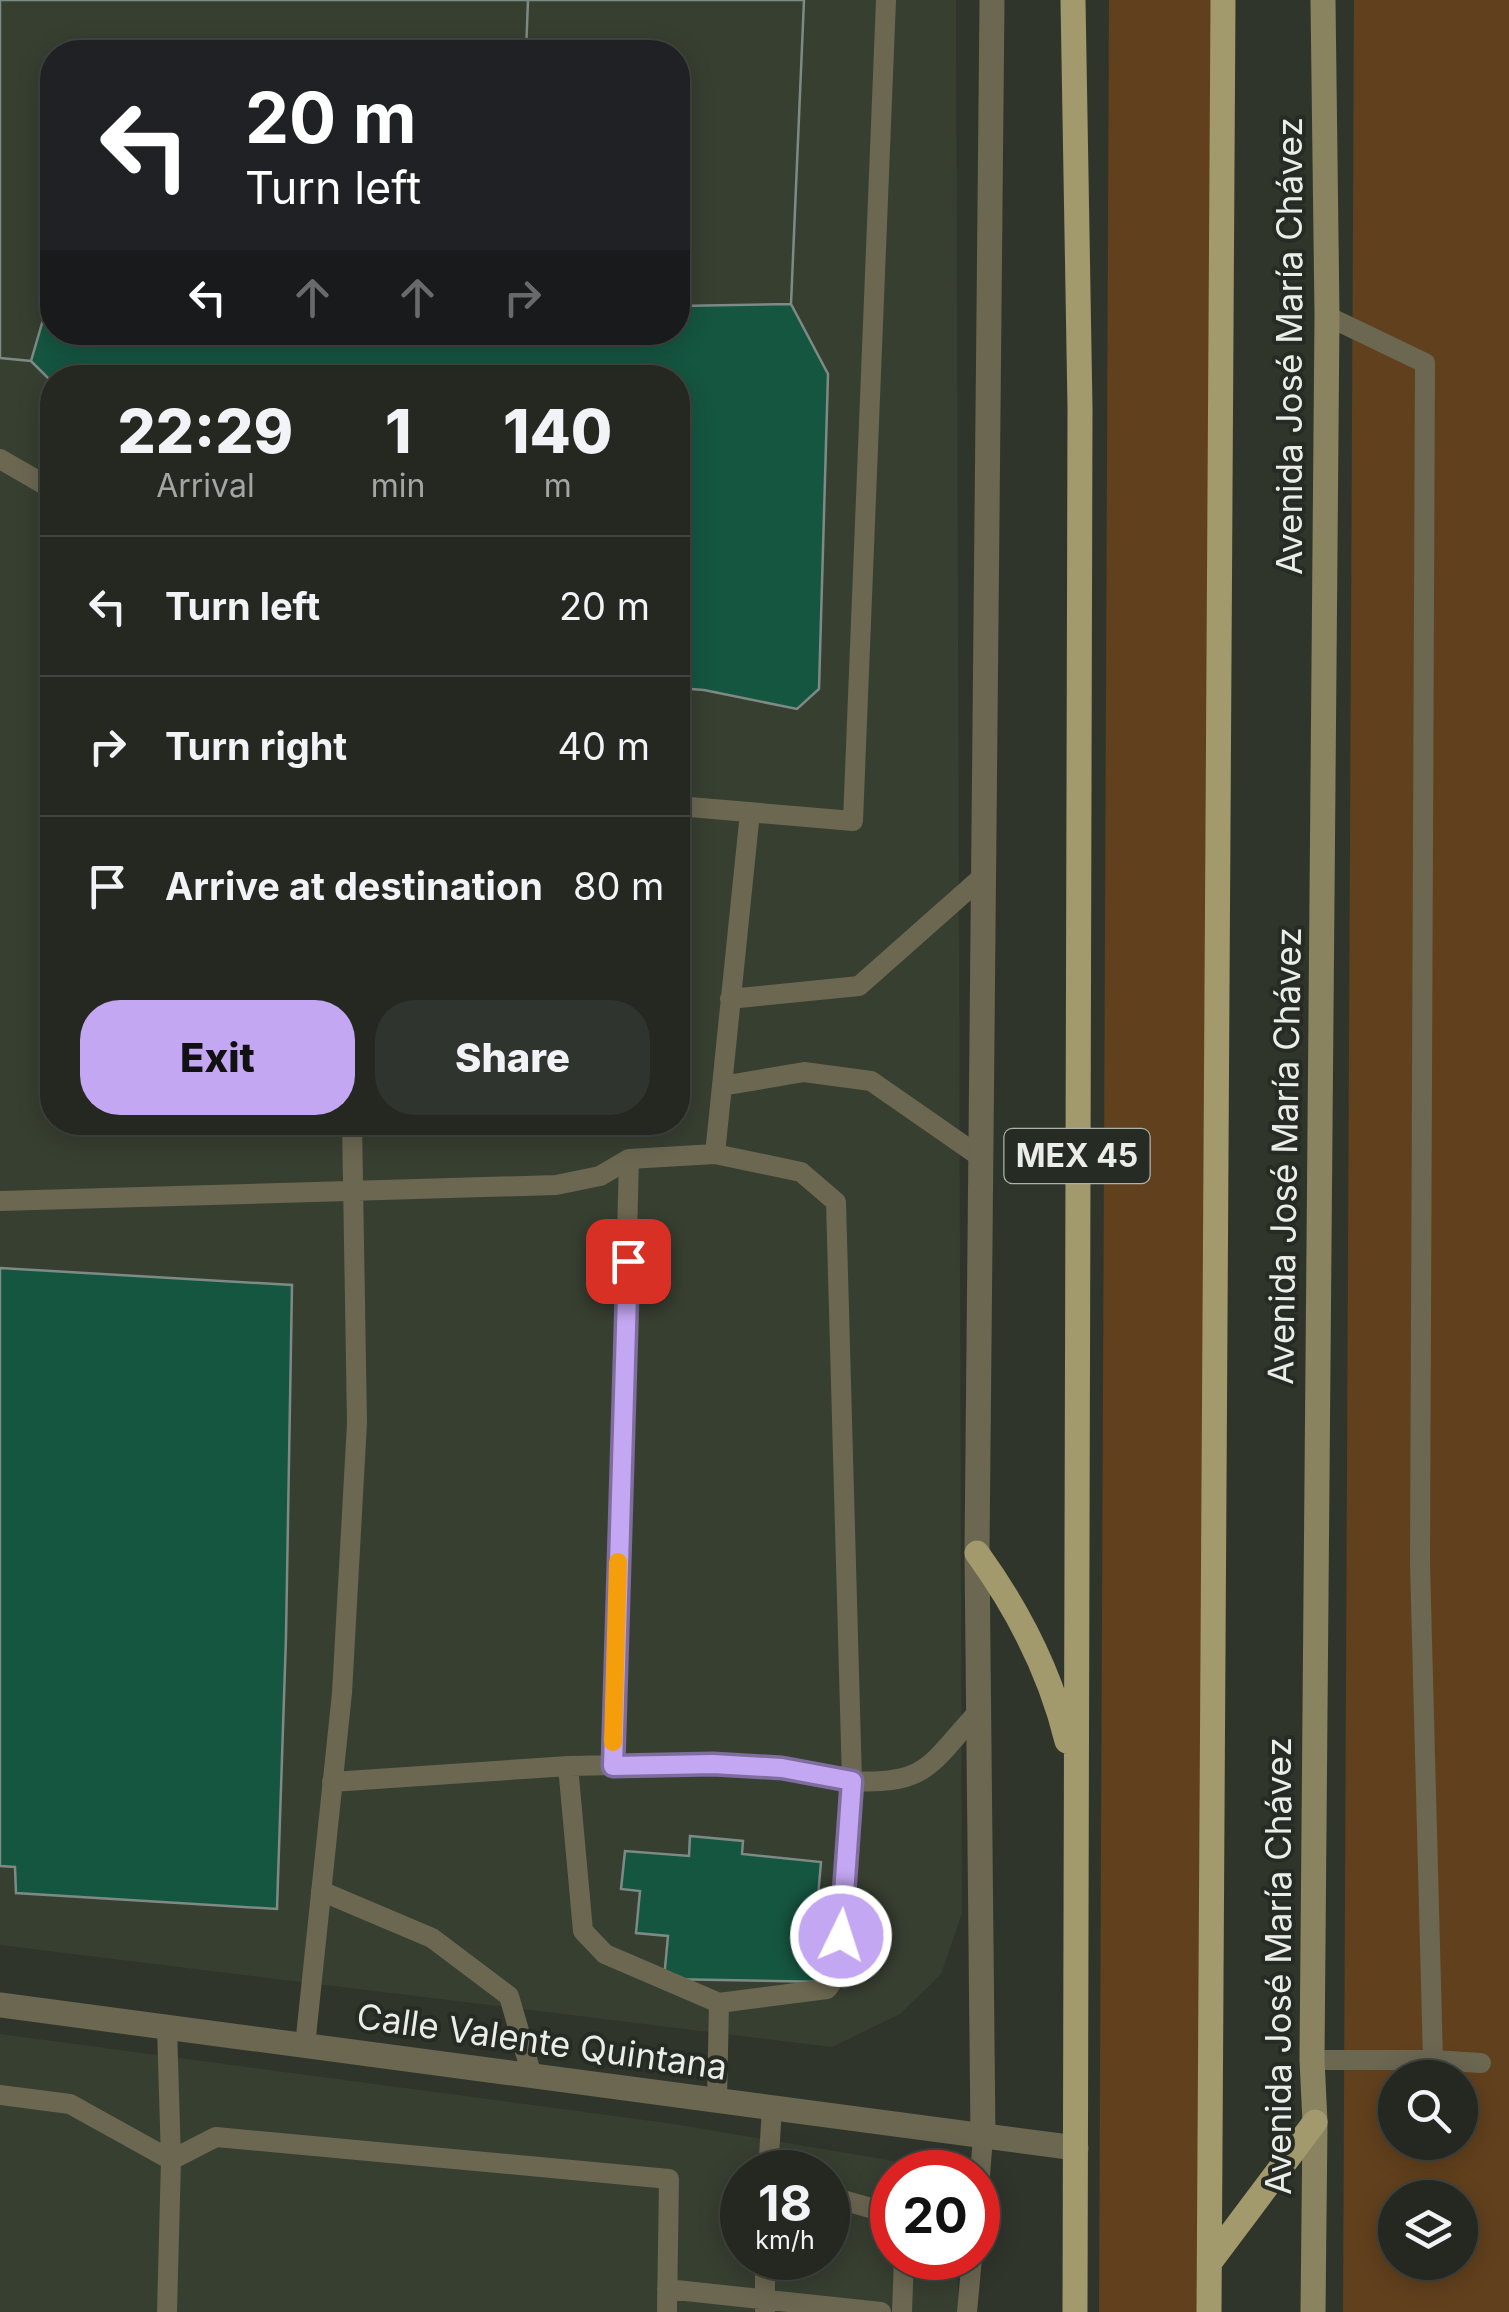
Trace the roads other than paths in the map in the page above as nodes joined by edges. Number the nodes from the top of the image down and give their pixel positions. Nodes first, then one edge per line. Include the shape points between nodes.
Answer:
1 (886, 0) edge
2 (992, 0) edge
3 (1074, 0) edge
4 (1223, 0) edge
5 (1324, 0) edge
6 (1327, 316) junction
7 (0, 459) edge
8 (40, 482) edge
9 (690, 807) edge
10 (750, 812) junction
11 (981, 878) junction
12 (730, 999) junction
13 (722, 1086) junction
14 (352, 1135) edge
15 (715, 1154) junction
16 (979, 1156) junction
17 (629, 1159) junction
18 (353, 1191) junction
19 (0, 1201) edge
20 (977, 1553) junction
21 (978, 1712) junction
22 (568, 1766) junction
23 (613, 1766) junction
24 (852, 1781) junction
25 (332, 1782) junction
26 (1075, 1782) junction
27 (321, 1891) junction
28 (720, 2003) junction
29 (0, 2005) edge
30 (167, 2028) junction
31 (306, 2046) junction
32 (1312, 2060) junction
33 (1378, 2060) edge
34 (1433, 2060) edge
35 (1478, 2063) edge
36 (1481, 2063) dead end
37 (532, 2076) junction
38 (0, 2095) edge
39 (717, 2101) junction
40 (772, 2108) junction
41 (1315, 2122) junction
42 (983, 2136) junction
43 (1076, 2148) junction
44 (769, 2150) edge
45 (982, 2150) edge
46 (171, 2160) junction
47 (1210, 2262) junction
48 (765, 2280) edge
49 (903, 2280) edge
50 (970, 2280) edge
51 (667, 2288) junction
52 (765, 2306) edge
53 (168, 2312) edge
54 (666, 2312) edge
55 (882, 2312) edge
56 (902, 2312) edge
57 (967, 2312) edge
58 (1076, 2312) edge
59 (1209, 2312) edge
60 (1313, 2312) edge

1 - 10 lane via 853,822
2 - 11 street
3 - 26 main road, MEX 45 via 1080,408
4 - 47 main road, Avenida José María Chávez
5 - 6 street, Avenida José María Chávez
6 - 32 street, Avenida José María Chávez
6 - 34 lane via 1425,363 1420,1563
7 - 8 lane
9 - 10 lane
10 - 12 lane
11 - 12 lane via 859,986
11 - 16 street
12 - 13 lane
13 - 15 lane
13 - 16 lane via 804,1072 871,1081
14 - 18 lane
15 - 17 lane
15 - 24 lane via 801,1172 836,1202
16 - 20 street
17 - 18 lane via 600,1176 556,1185
17 - 23 lane
18 - 19 lane
18 - 25 lane via 357,1424
20 - 21 street
20 - 26 main road via 1038,1653
21 - 24 lane via 921,1774 887,1783
21 - 42 street
22 - 23 lane
22 - 25 lane
22 - 28 lane via 582,1930 605,1954
23 - 24 lane via 730,1764
24 - 28 lane via 838,1974 827,1988
25 - 27 lane
26 - 43 main road, MEX 45
27 - 31 lane
27 - 37 lane via 432,1938 509,1996
28 - 39 lane
29 - 30 street, Calle Valente Quintana
30 - 31 street, Calle Valente Quintana
30 - 46 lane
31 - 37 street, Calle Valente Quintana
32 - 33 lane
32 - 41 street, Avenida José María Chávez
35 - 36 lane
37 - 39 street, Calle Valente Quintana
38 - 46 lane via 70,2104
39 - 40 street, Calle Valente Quintana
40 - 42 street, Calle Valente Quintana
40 - 44 lane
41 - 47 main road
41 - 60 street, Avenida José María Chávez
42 - 43 street, Calle Valente Quintana
42 - 45 lane
43 - 58 main road, MEX 45
46 - 51 lane via 216,2137 669,2179
46 - 53 lane
47 - 59 main road, Avenida José María Chávez
48 - 52 lane
49 - 56 lane
50 - 57 lane
51 - 52 lane
51 - 54 lane
52 - 55 lane

